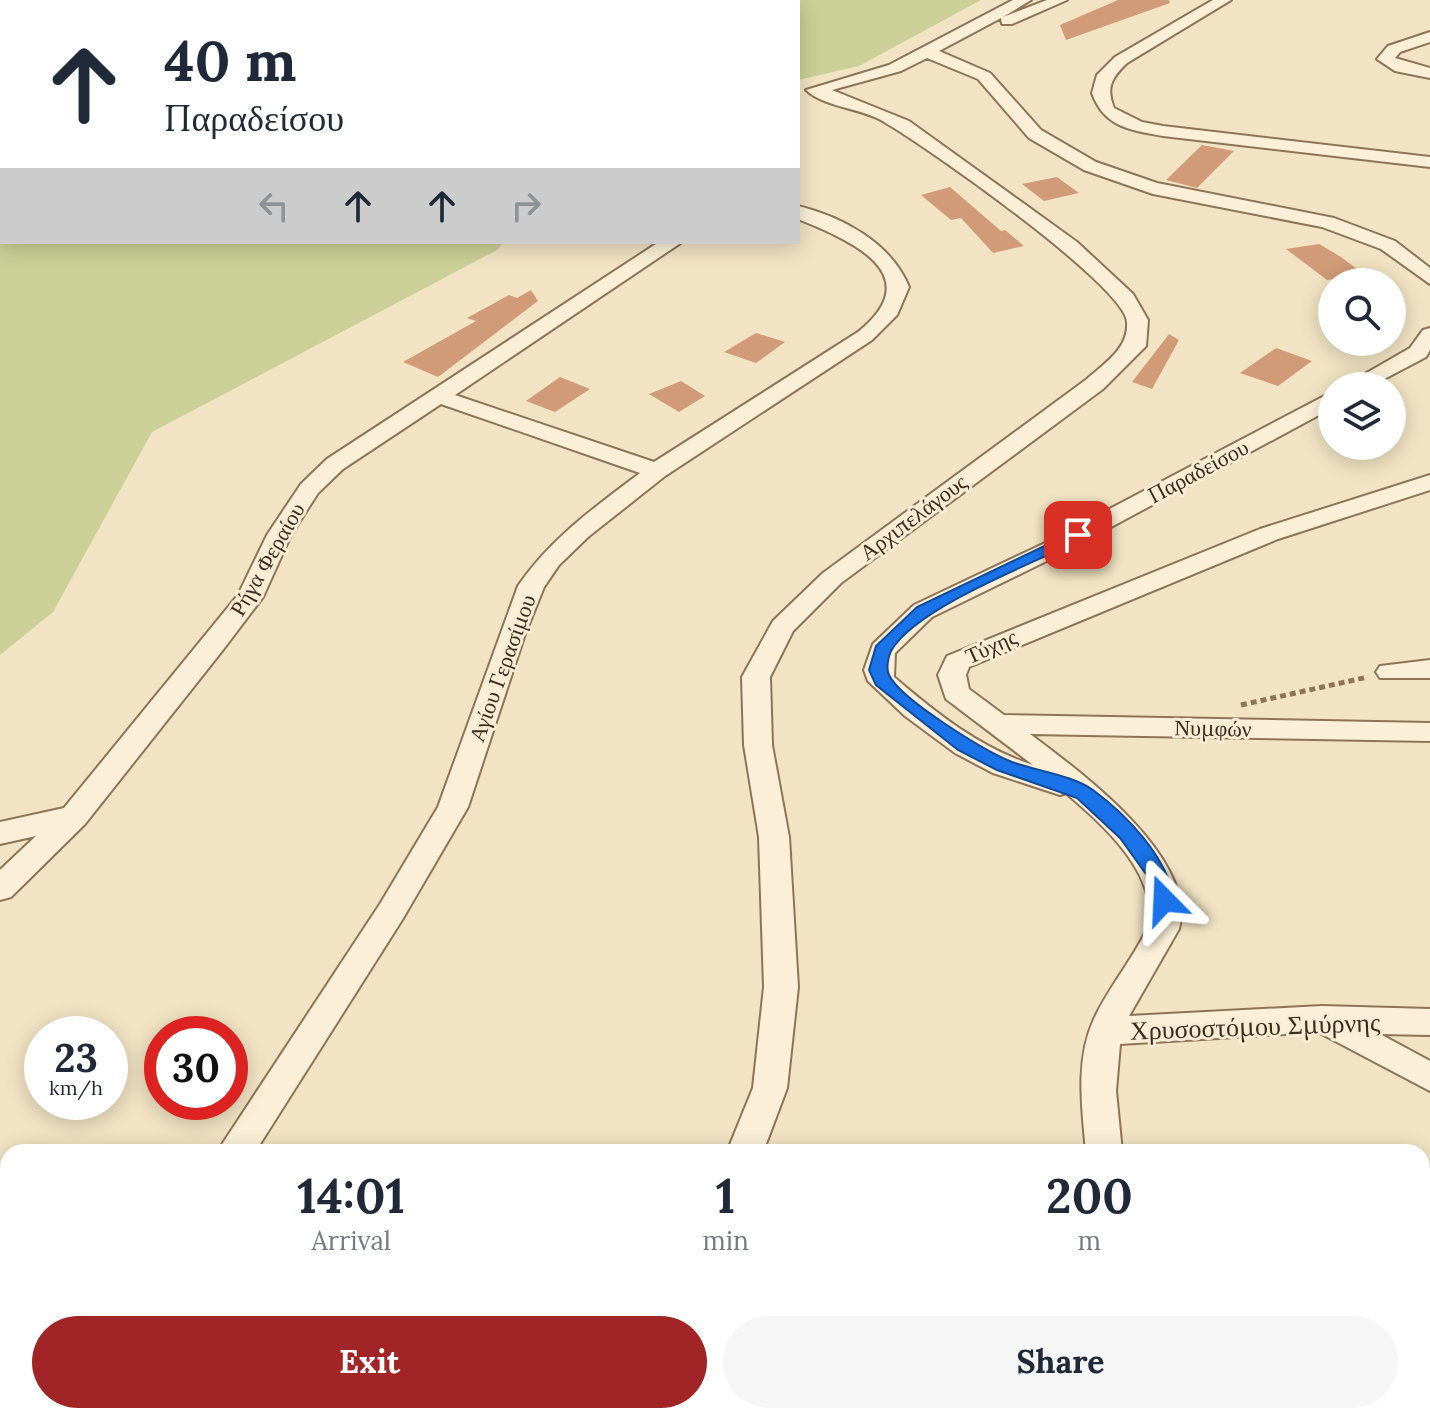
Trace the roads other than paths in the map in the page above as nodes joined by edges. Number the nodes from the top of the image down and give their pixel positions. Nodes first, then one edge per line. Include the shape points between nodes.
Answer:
1 (1224, 0) edge
2 (1031, 4) edge
3 (1061, 8) edge
4 (1430, 37) edge
5 (1430, 45) edge
6 (1405, 47) junction
7 (934, 50) junction
8 (1430, 73) edge
9 (984, 76) junction
10 (1022, 90) dead end
11 (807, 92) edge
12 (1430, 162) edge
13 (800, 213) edge
14 (669, 244) edge
15 (1430, 278) edge
16 (1426, 344) edge
17 (1379, 372) edge
18 (441, 397) junction
19 (1318, 406) edge
20 (657, 471) junction
21 (1430, 482) edge
22 (1430, 669) edge
23 (1390, 672) road end
24 (995, 724) junction
25 (1430, 732) edge
26 (1084, 793) junction
27 (74, 817) junction
28 (0, 833) edge
29 (0, 889) edge
30 (1322, 1019) junction
31 (1430, 1022) edge
32 (1106, 1031) junction
33 (1430, 1077) edge
34 (240, 1144) edge
35 (748, 1144) edge
36 (1103, 1144) edge

1 - 12 street via 1109,69 1100,93 1107,111 1150,129
2 - 3 street
2 - 7 street
4 - 6 street
5 - 6 street
6 - 8 street via 1385,59
7 - 9 street
7 - 11 street via 866,78
9 - 10 street
9 - 15 street via 1035,134 1090,166 1153,188 1293,213 1349,229 1388,245
11 - 35 street, Αρχιπελάγους via 878,112 903,125 1070,246 1126,298 1138,320 1135,346 1095,384 832,578 782,627 756,677 758,745 774,837 781,987 770,1088
13 - 20 street, Αγίου Γερασίμου via 887,261 899,287 892,309 865,336
14 - 18 street, Ρήγα Φεραίου
16 - 17 street
18 - 20 street
18 - 27 street, Ρήγα Φεραίου via 335,464 309,489 279,535 250,597
19 - 26 street, Παραδείσου via 1052,549 923,611 882,650 882,681 965,746 1003,766
20 - 34 street, Αγίου Γερασίμου via 579,532 531,586 453,807
21 - 24 street, Τύχης via 1269,534 970,653 957,662 952,675 956,693
22 - 23 street
24 - 25 street, Νυμφών
24 - 26 street, Τύχης
26 - 32 street, Τύχης via 1127,833 1161,880 1166,920
27 - 28 street
27 - 29 street, Ρήγα Φεραίου
30 - 31 street, Χρυσοστόμου Σμύρνης
30 - 32 street, Χρυσοστόμου Σμύρνης
30 - 33 street
32 - 36 street, Χρυσοστόμου Σμύρνης via 1097,1081

